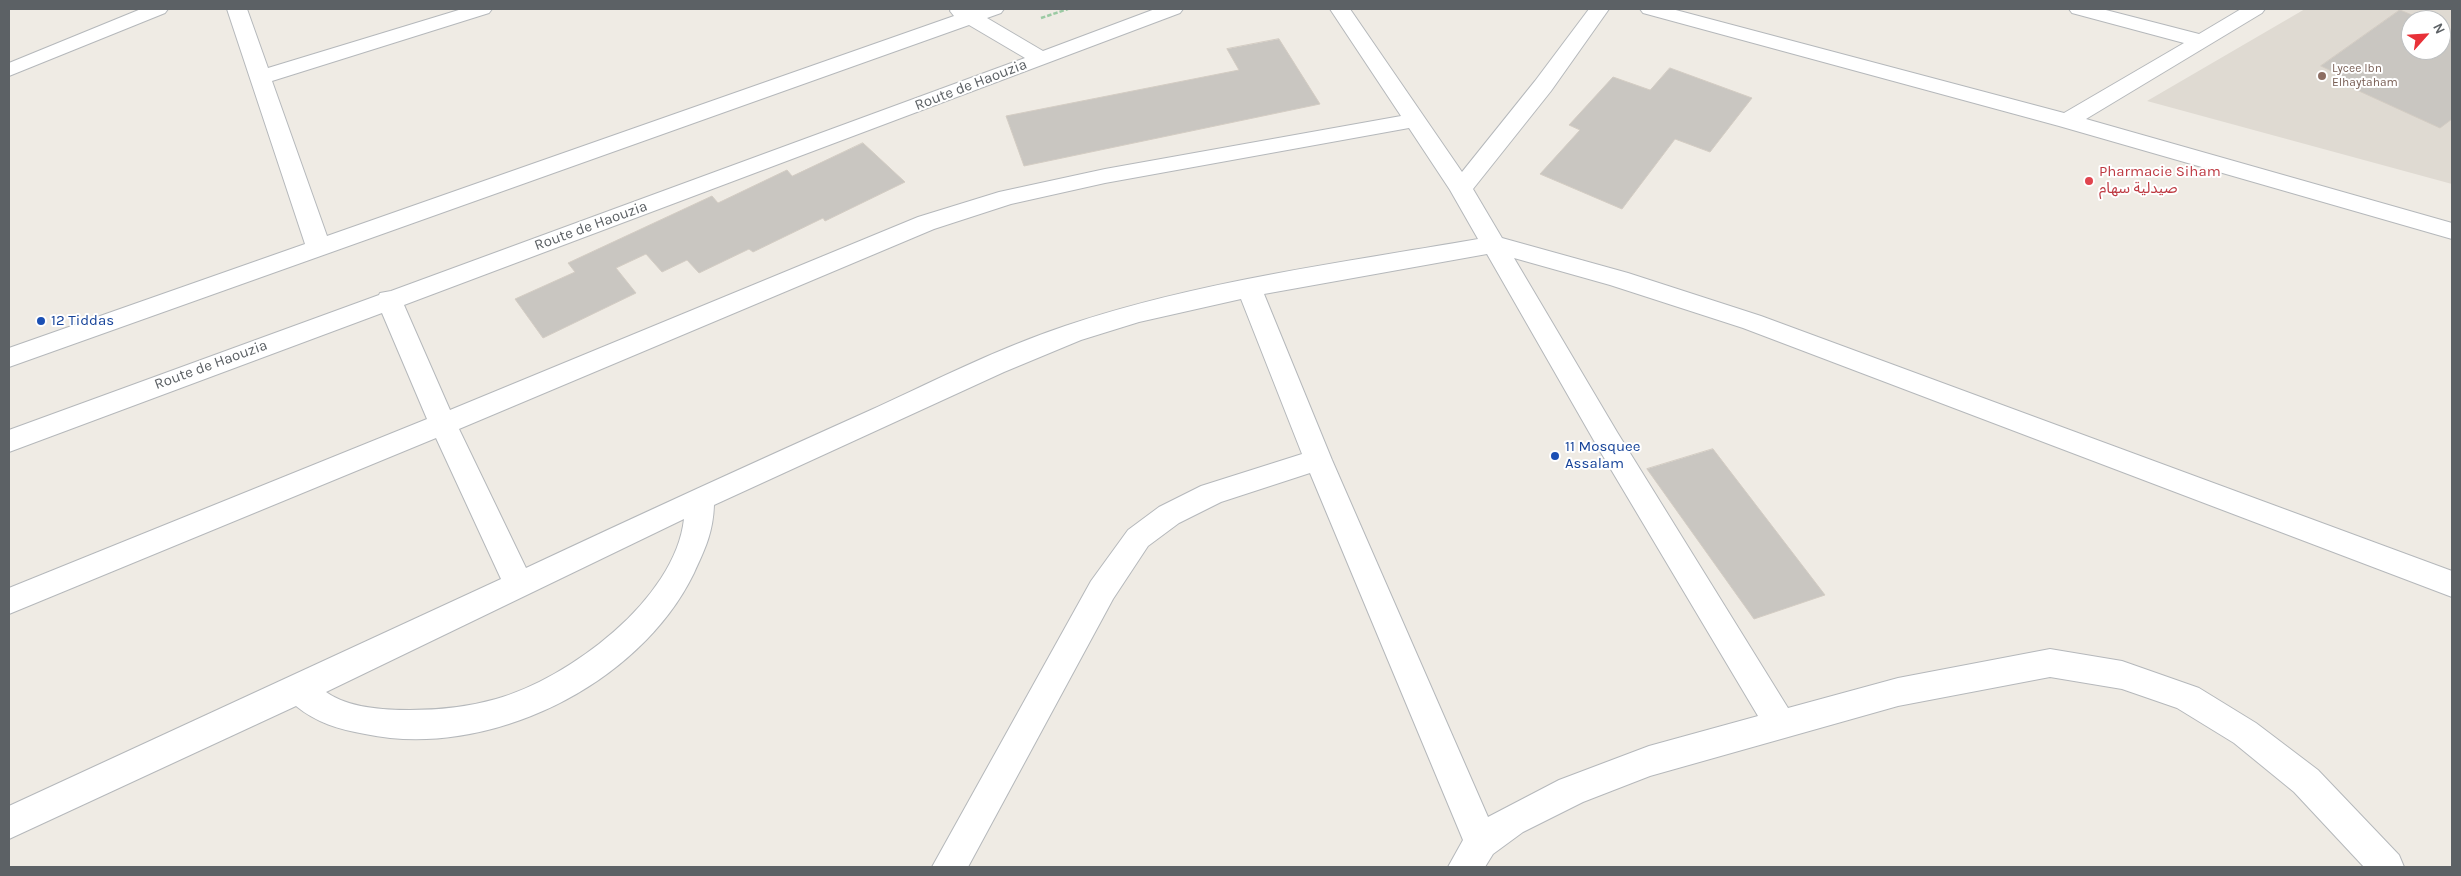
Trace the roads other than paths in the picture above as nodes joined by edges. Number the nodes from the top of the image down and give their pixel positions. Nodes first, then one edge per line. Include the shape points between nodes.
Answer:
1 (158, 9) edge
2 (237, 9) edge
3 (482, 9) edge
4 (994, 9) edge
5 (1173, 9) edge
6 (1599, 9) edge
7 (1656, 9) edge
8 (2079, 9) edge
9 (2255, 9) edge
10 (964, 13) edge
11 (444, 14) edge
12 (1350, 14) edge
13 (2202, 41) junction
14 (1042, 59) junction
15 (9, 70) edge
16 (262, 77) junction
17 (1416, 120) junction
18 (2067, 121) junction
19 (1461, 188) junction
20 (2452, 232) edge
21 (1495, 244) junction
22 (319, 249) junction
23 (1249, 288) junction
24 (389, 300) junction
25 (9, 358) edge
26 (443, 424) junction
27 (9, 441) edge
28 (1318, 460) junction
29 (700, 499) junction
30 (2452, 584) edge
31 (519, 585) junction
32 (9, 601) edge
33 (298, 690) junction
34 (1780, 724) junction
35 (9, 822) edge
36 (1473, 855) edge
37 (949, 867) edge
38 (2388, 867) edge

1 - 15 street
2 - 16 street
3 - 11 street
4 - 10 street
5 - 14 street, Route de Haouzia
6 - 19 street via 1543,86
7 - 18 street
8 - 13 street
9 - 13 street
10 - 14 street
10 - 22 street
11 - 16 street
12 - 17 street
13 - 18 street
14 - 24 street, Route de Haouzia
16 - 22 street
17 - 19 street
17 - 26 street via 1105,176 1007,197 926,223
18 - 20 street
19 - 21 street
21 - 23 street
21 - 30 street via 1619,279 1752,322
21 - 34 street via 1607,439
22 - 25 street
23 - 28 street
23 - 29 street via 1137,313 1072,333
24 - 26 street
24 - 27 street, Route de Haouzia
26 - 31 street
26 - 32 street
28 - 36 street
28 - 37 street via 1211,494 1169,515 1138,538 1102,590
29 - 31 street
29 - 33 street via 696,538 677,580 647,621 604,660 554,691 496,714 438,726 383,726 334,714
31 - 33 street
33 - 35 street
34 - 36 street via 1649,761 1571,791 1511,820
34 - 38 street via 1898,692 2050,663 2122,675 2188,698 2245,733 2306,782

